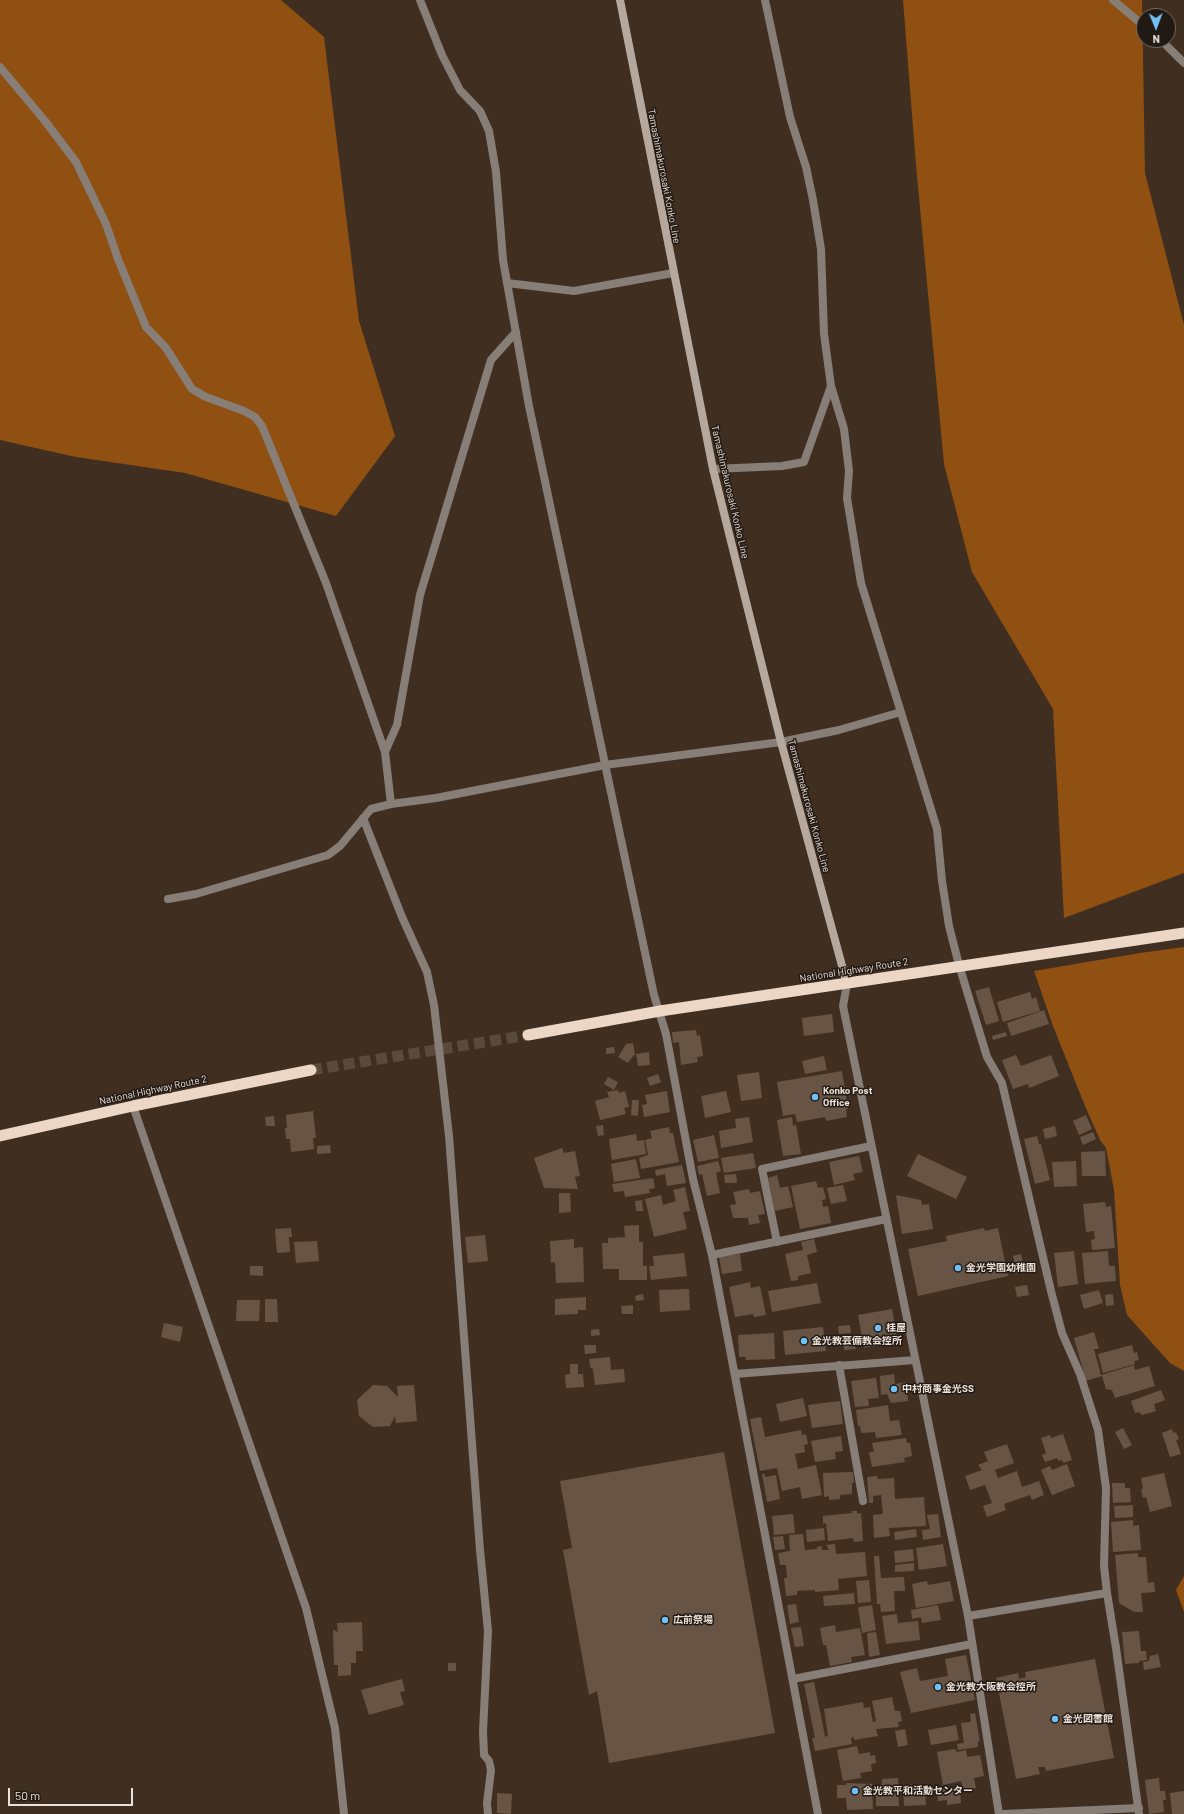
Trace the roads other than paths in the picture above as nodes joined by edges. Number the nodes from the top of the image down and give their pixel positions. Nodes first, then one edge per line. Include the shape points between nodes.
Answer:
1 (420, 0) edge
2 (620, 0) edge
3 (765, 0) edge
4 (1113, 0) edge
5 (1136, 19) edge
6 (1169, 48) edge
7 (1184, 63) edge
8 (0, 67) edge
9 (673, 273) junction
10 (507, 283) junction
11 (516, 332) junction
12 (831, 386) junction
13 (713, 469) junction
14 (901, 712) junction
15 (782, 742) junction
16 (385, 752) junction
17 (605, 765) junction
18 (391, 804) junction
19 (363, 818) junction
20 (168, 899) dead end
21 (1184, 933) edge
22 (959, 965) junction
23 (847, 984) junction
24 (660, 1011) junction
25 (528, 1036) tunnel mouth
26 (311, 1070) tunnel mouth
27 (133, 1106) junction
28 (0, 1136) edge
29 (871, 1146) junction
30 (886, 1219) junction
31 (777, 1242) junction
32 (712, 1255) junction
33 (915, 1360) junction
34 (839, 1365) junction
35 (735, 1374) junction
36 (863, 1501) dead end
37 (1107, 1593) junction
38 (968, 1616) junction
39 (972, 1644) junction
40 (792, 1678) junction
41 (1139, 1811) edge
42 (344, 1814) edge
43 (488, 1814) edge
44 (818, 1814) edge
45 (999, 1814) edge
46 (1004, 1814) edge

1 - 10 street via 442,55 460,90 480,111 490,131
2 - 9 main road, Tamashimakurosaki Konko Line
3 - 12 street via 790,117 806,167 813,200 821,249 824,334
4 - 5 street
6 - 7 street
8 - 16 street via 76,162 106,224 146,327 166,348 192,389 244,411 255,417 262,426 326,583
9 - 10 street via 574,291
9 - 13 main road, Tamashimakurosaki Konko Line
10 - 11 street
11 - 16 street via 491,360 420,595 397,725
11 - 17 street via 528,406
12 - 13 street via 804,462 782,466
12 - 14 street via 844,429 849,471 847,498 861,584
13 - 15 main road, Tamashimakurosaki Konko Line
14 - 15 street via 839,730
14 - 22 street via 937,828 942,881
15 - 17 street
15 - 23 main road, Tamashimakurosaki Konko Line
16 - 18 street
17 - 18 street via 444,797
17 - 24 street via 654,995
18 - 19 street via 371,809
19 - 20 street via 340,846 328,855 196,894
19 - 43 street via 427,972 434,1005 449,1136 488,1631 482,1731 484,1755 490,1761
21 - 22 highway, National Highway Route 2
22 - 23 highway, National Highway Route 2
22 - 37 street via 987,1057 1002,1083 1062,1333 1080,1374 1098,1430 1106,1488 1104,1566
23 - 24 highway, National Highway Route 2
23 - 29 street via 844,1006
24 - 25 highway, National Highway Route 2
24 - 32 street via 693,1179
26 - 27 highway, National Highway Route 2
27 - 28 highway, National Highway Route 2
27 - 42 street via 306,1608 336,1728
29 - 30 street
29 - 31 street via 762,1169
30 - 31 street
30 - 33 street
31 - 32 street
32 - 35 street
33 - 34 street
33 - 38 street
34 - 35 street
34 - 36 street
35 - 40 street
37 - 38 street
37 - 41 street
38 - 39 street
39 - 40 street
39 - 45 street
40 - 44 street
41 - 46 street

